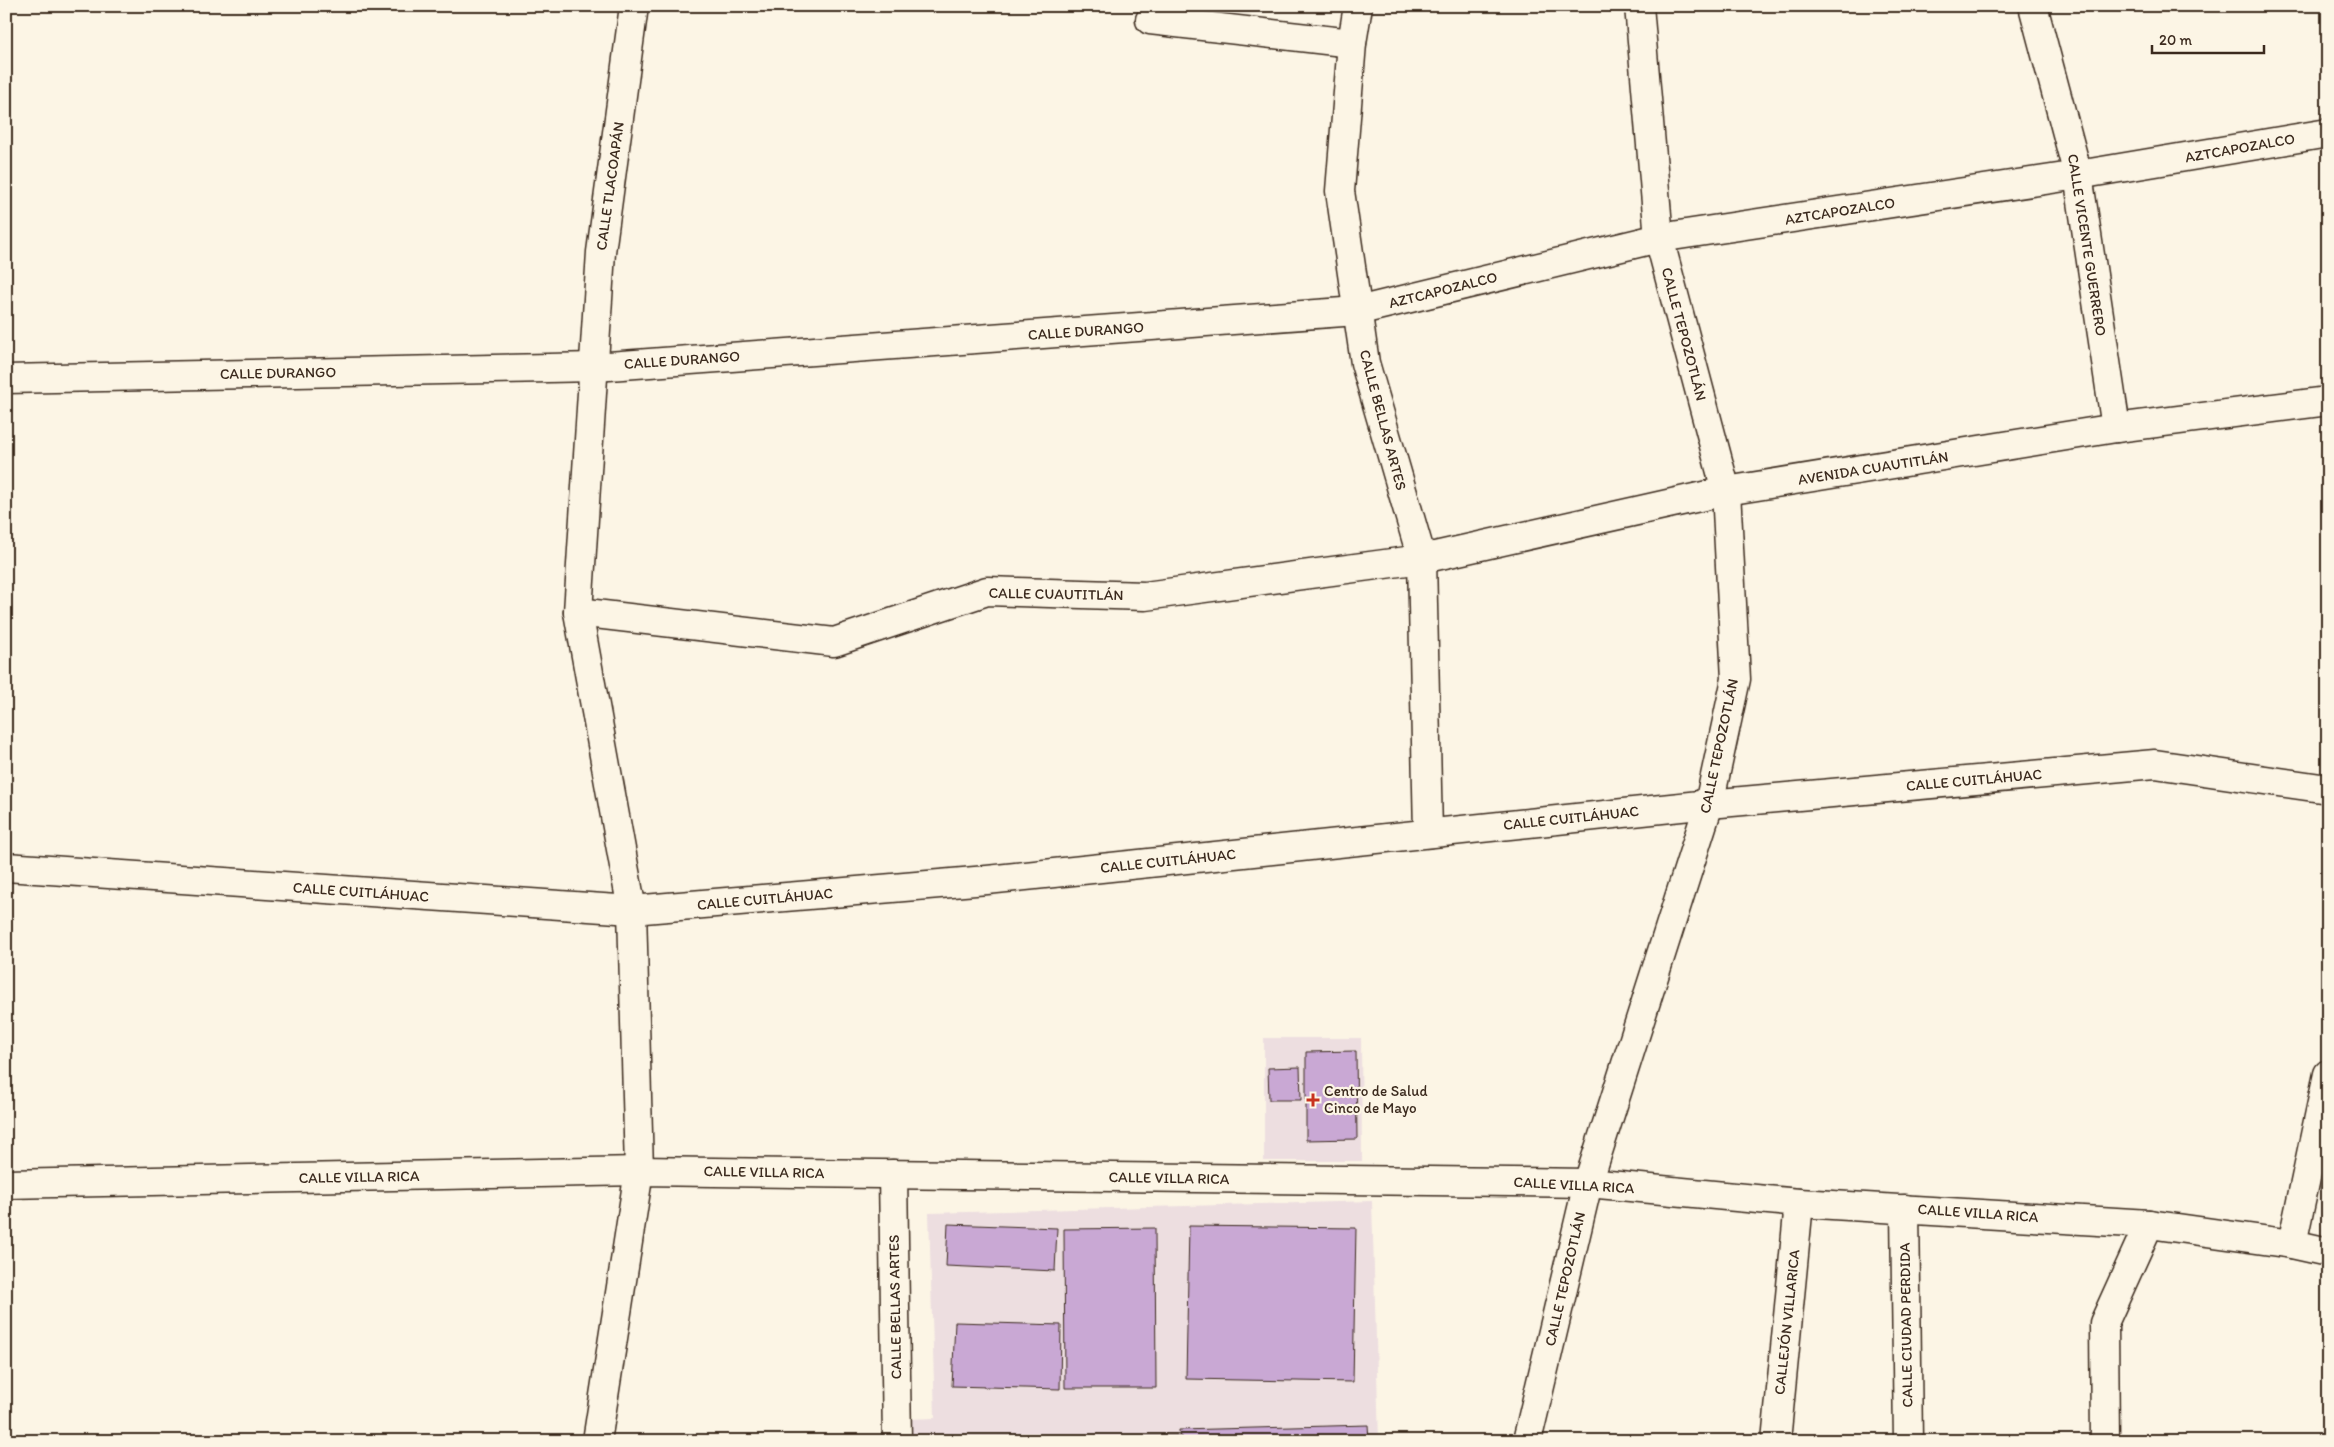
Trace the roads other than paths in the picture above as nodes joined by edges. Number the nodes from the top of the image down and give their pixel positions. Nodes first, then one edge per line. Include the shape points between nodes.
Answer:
1 (634, 6) edge
2 (1358, 6) edge
3 (1638, 6) edge
4 (2034, 6) edge
5 (1150, 20) dead end
6 (1352, 43) junction
7 (2328, 133) edge
8 (2078, 175) junction
9 (1659, 238) junction
10 (1357, 311) junction
11 (595, 367) junction
12 (6, 379) edge
13 (2328, 401) edge
14 (2116, 428) junction
15 (1726, 491) junction
16 (1422, 559) junction
17 (578, 612) junction
18 (2328, 789) edge
19 (1709, 804) junction
20 (1428, 833) junction
21 (6, 868) edge
22 (632, 910) junction
23 (2328, 1074) edge
24 (639, 1171) junction
25 (893, 1174) junction
26 (1588, 1183) junction
27 (6, 1184) edge
28 (1799, 1203) junction
29 (1905, 1209) junction
30 (2149, 1224) junction
31 (2292, 1244) junction
32 (2328, 1252) edge
33 (597, 1441) edge
34 (897, 1441) edge
35 (1527, 1441) edge
36 (1776, 1441) edge
37 (1908, 1441) edge
38 (2105, 1441) edge

1 - 11 street, CALLE TLACOAPÁN via 600,252
2 - 6 street, CALLE BELLAS ARTES
3 - 9 street, CALLE TEPOZOTLÁN
4 - 8 street, CALLE VICENTE GUERRERO
5 - 6 street
6 - 10 street, CALLE BELLAS ARTES via 1340,192
7 - 8 street, AZTCAPOZALCO
8 - 9 street, AZTCAPOZALCO
8 - 14 street, CALLE VICENTE GUERRERO
9 - 10 street, AZTCAPOZALCO
9 - 15 street, CALLE TEPOZOTLÁN
10 - 11 street, CALLE DURANGO
10 - 16 street, CALLE BELLAS ARTES via 1365,364
11 - 12 street, CALLE DURANGO
11 - 17 street, CALLE TLACOAPÁN
13 - 14 street, AVENIDA CUAUTITLÁN
14 - 15 street, AVENIDA CUAUTITLÁN
15 - 16 street, AVENIDA CUAUTITLÁN
15 - 19 street, CALLE TEPOZOTLÁN via 1736,679
16 - 17 street, CALLE CUAUTITLÁN via 1145,596 986,591 834,642
16 - 20 street, CALLE BELLAS ARTES
17 - 22 street, CALLE TLACOAPÁN
18 - 19 street, CALLE CUITLÁHUAC via 2155,764
19 - 20 street, CALLE CUITLÁHUAC
19 - 26 street, CALLE TEPOZOTLÁN
20 - 22 street, CALLE CUITLÁHUAC via 987,880
21 - 22 street, CALLE CUITLÁHUAC
22 - 24 street, CALLE TLACOAPÁN
23 - 31 street
24 - 25 street, CALLE VILLA RICA
24 - 27 street, CALLE VILLA RICA
24 - 33 street, CALLE TLACOAPÁN
25 - 26 street, CALLE VILLA RICA
25 - 34 street, CALLE BELLAS ARTES
26 - 28 street, CALLE VILLA RICA
26 - 35 street, CALLE TEPOZOTLÁN
28 - 29 street, CALLE VILLA RICA
28 - 36 street, CALLEJÓN VILLARICA
29 - 30 street, CALLE VILLA RICA
29 - 37 street, CALLE CIUDAD PERDIDA
30 - 31 street, CALLE VILLA RICA
30 - 38 street via 2104,1323
31 - 32 street, CALLE VILLA RICA

